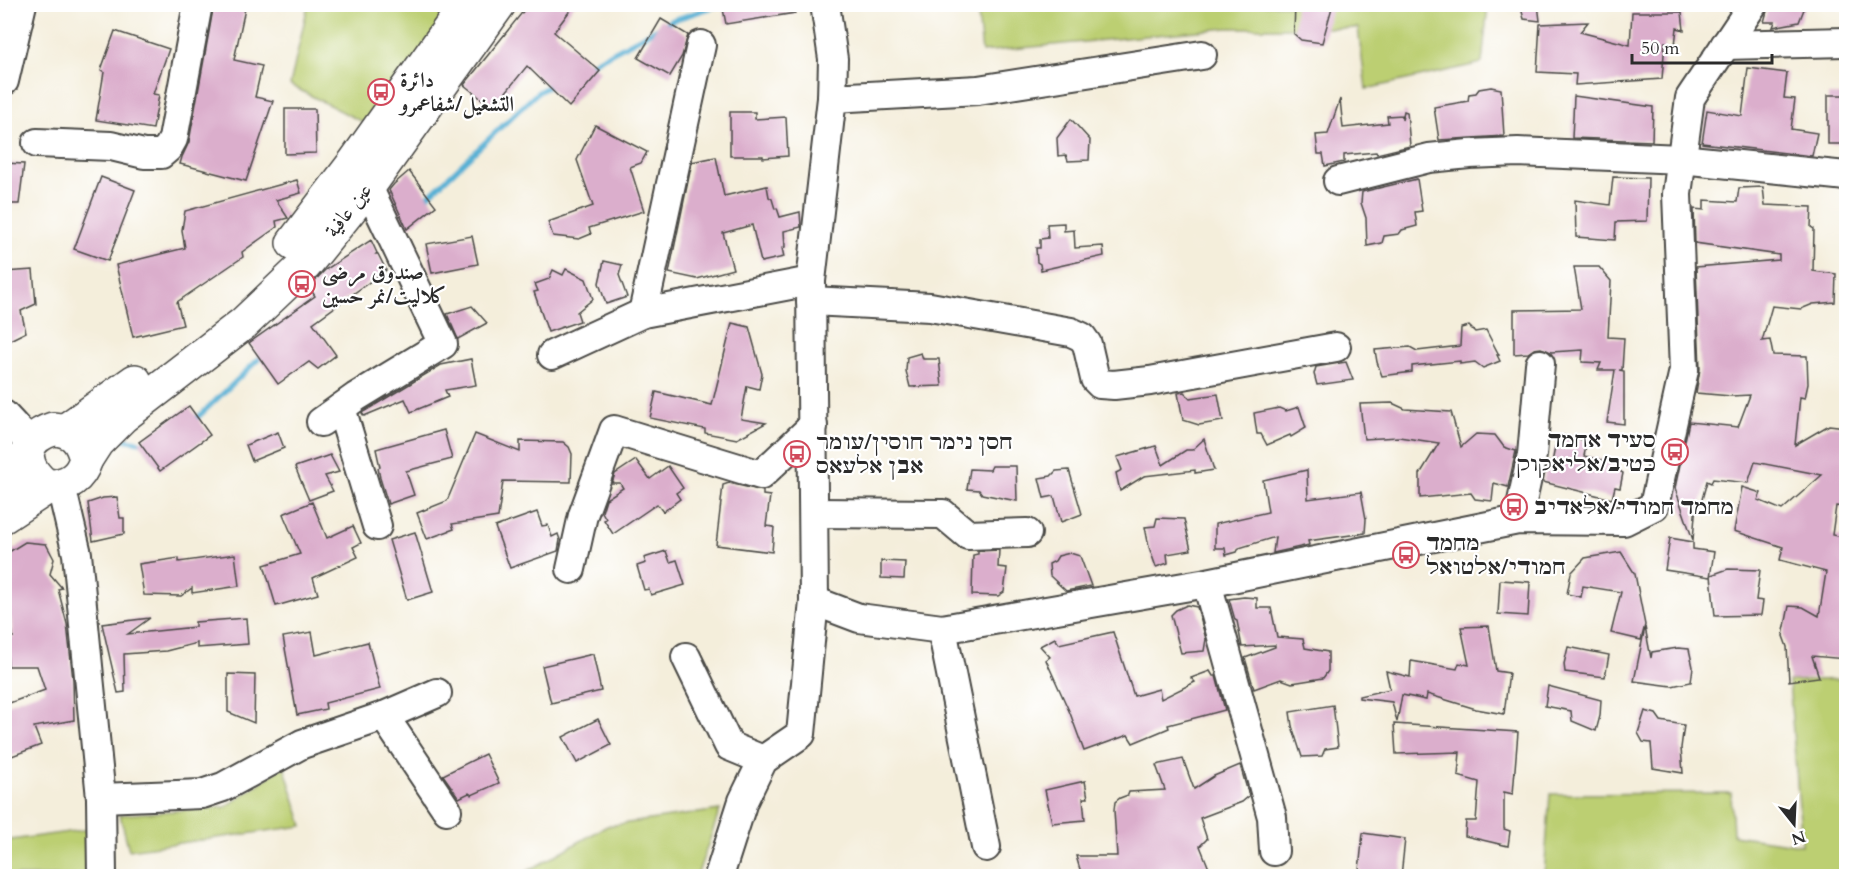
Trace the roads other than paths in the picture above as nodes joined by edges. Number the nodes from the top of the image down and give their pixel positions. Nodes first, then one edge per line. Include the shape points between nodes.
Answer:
1 (22, 4) edge
2 (198, 4) edge
3 (467, 4) edge
4 (499, 4) edge
5 (825, 4) edge
6 (1753, 4) edge
7 (1846, 42) edge
8 (701, 45) dead end
9 (1725, 45) junction
10 (1202, 55) dead end
11 (4, 81) edge
12 (832, 98) junction
13 (37, 143) dead end
14 (1681, 159) junction
15 (1846, 176) edge
16 (1338, 181) dead end
17 (368, 187) junction
18 (811, 291) junction
19 (643, 313) junction
20 (1336, 347) dead end
21 (552, 355) dead end
22 (1540, 364) dead end
23 (4, 415) edge
24 (813, 426) junction
25 (66, 430) junction
26 (29, 452) junction
27 (86, 459) junction
28 (54, 486) junction
29 (4, 489) edge
30 (814, 513) junction
31 (4, 516) edge
32 (1518, 520) junction
33 (377, 526) dead end
34 (1027, 533) dead end
35 (571, 569) dead end
36 (1207, 583) junction
37 (814, 601) junction
38 (942, 630) junction
39 (686, 657) dead end
40 (437, 693) dead end
41 (384, 716) junction
42 (763, 760) junction
43 (101, 798) junction
44 (447, 810) dead end
45 (986, 847) dead end
46 (1274, 851) dead end
47 (102, 876) edge
48 (719, 876) edge

1 - 11 street
2 - 13 street via 173,140 168,148 160,154 144,154 111,146
3 - 25 main road, عين عافية via 306,229 245,296
4 - 17 main road, عين عافية
5 - 12 street via 833,59
6 - 9 street
7 - 9 street
8 - 19 street
9 - 14 street via 1690,98
10 - 12 street via 978,90
12 - 18 street
14 - 15 street
14 - 16 street via 1518,152 1469,154 1429,158
14 - 32 street via 1677,194 1684,370 1654,506 1624,521
17 - 27 main road, عين عافية via 298,271 244,323 122,417
17 - 33 street via 443,344 331,415
18 - 19 street
18 - 20 street via 1071,332 1087,344 1095,379 1100,384 1150,381
18 - 24 street
19 - 21 street
22 - 32 street via 1532,455
23 - 26 street
24 - 30 street
24 - 35 street via 761,475 614,430 583,515
25 - 26 main road via 43,432
25 - 27 main road via 79,439
26 - 28 main road via 33,474
26 - 29 main road
27 - 28 main road via 75,479
28 - 31 main road
28 - 43 street via 77,554
30 - 34 street via 943,514 968,535
30 - 37 street
32 - 36 street
36 - 38 street
36 - 46 street via 1269,808
37 - 38 street via 859,618
37 - 42 street via 801,734
38 - 45 street
39 - 42 street via 729,746
40 - 41 street
41 - 43 street via 302,744 223,787 202,794
41 - 44 street
42 - 48 street via 743,801
43 - 47 street

